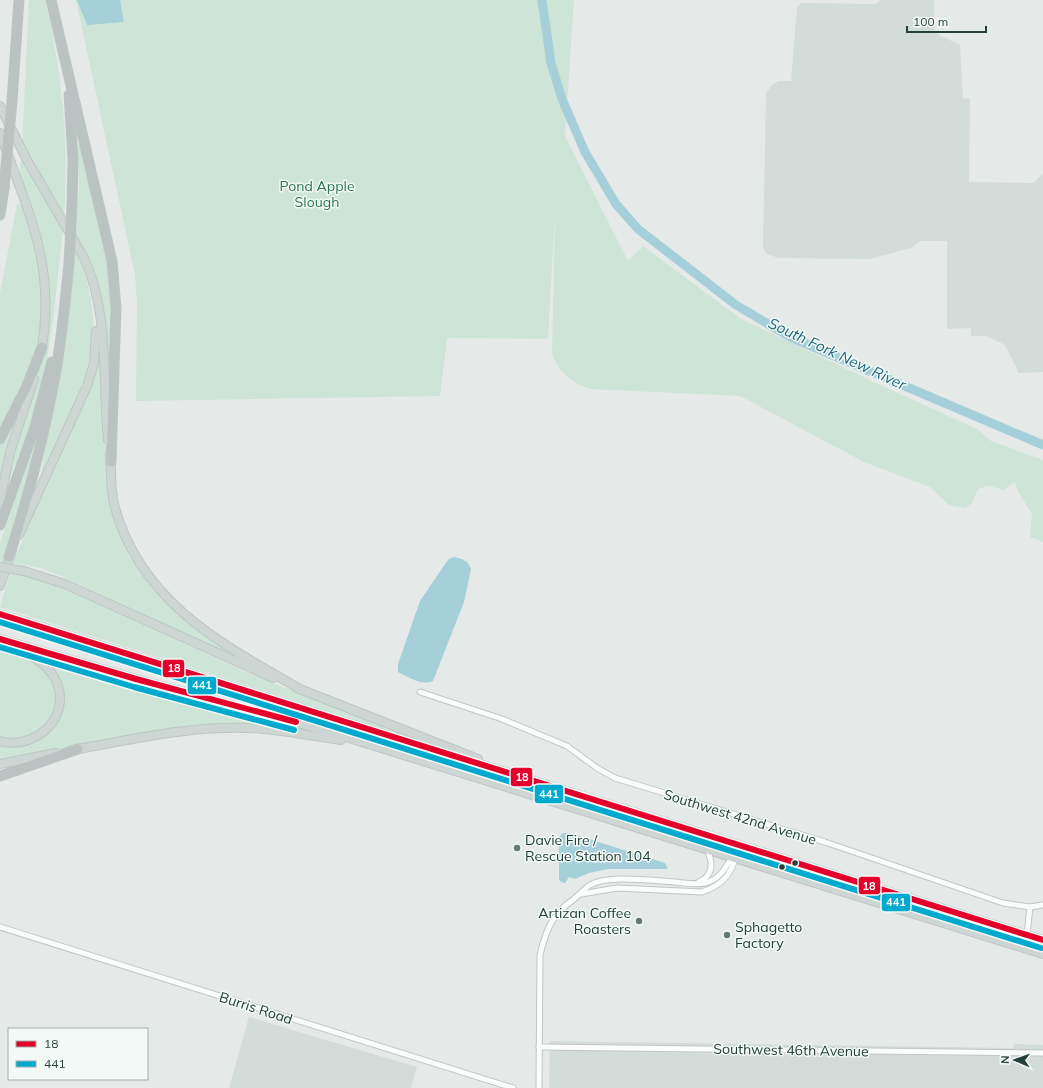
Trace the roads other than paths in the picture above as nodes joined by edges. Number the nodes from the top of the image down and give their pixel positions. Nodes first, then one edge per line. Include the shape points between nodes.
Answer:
1 (19, 0) edge
2 (51, 0) edge
3 (65, 55) junction
4 (0, 106) edge
5 (0, 133) edge
6 (0, 215) edge
7 (69, 264) junction
8 (98, 304) junction
9 (42, 347) junction
10 (0, 439) edge
11 (111, 462) junction
12 (0, 501) edge
13 (0, 525) edge
14 (9, 557) junction
15 (0, 567) edge
16 (0, 586) edge
17 (0, 614) edge
18 (2, 639) edge
19 (302, 690) junction
20 (420, 692) dead end
21 (0, 741) edge
22 (367, 744) junction
23 (78, 749) junction
24 (0, 764) edge
25 (0, 776) edge
26 (525, 779) junction
27 (738, 845) junction
28 (707, 849) junction
29 (734, 858) junction
30 (645, 881) junction
31 (697, 883) junction
32 (633, 889) junction
33 (896, 894) junction
34 (580, 895) junction
35 (873, 901) junction
36 (1043, 905) edge
37 (1030, 907) junction
38 (0, 927) edge
39 (1027, 935) junction
40 (1043, 940) edge
41 (1023, 947) junction
42 (1043, 954) edge
43 (539, 1047) junction
44 (1043, 1052) edge
45 (513, 1088) edge
46 (539, 1088) edge

1 - 6 highway, bridge
2 - 3 highway
3 - 7 highway, bridge via 73,147
3 - 11 highway via 112,261 115,285
4 - 8 main road via 27,160 84,258 91,273
5 - 9 main road via 41,250 46,299
7 - 13 highway via 45,390 35,427
7 - 14 highway via 53,387 31,483
8 - 11 main road
8 - 14 main road via 94,363 87,386
9 - 10 highway via 27,386
9 - 12 main road via 38,368 10,452
11 - 19 main road via 111,488 119,522 128,545 146,576 160,592 238,654
14 - 16 main road
15 - 19 main road, bridge via 24,571 65,584 212,652
17 - 26 main road
18 - 21 main road via 40,661 48,669 55,678 59,699 55,719 41,734 20,743
18 - 22 main road
19 - 26 main road via 433,740
20 - 37 street, Southwest 42nd Avenue via 502,719 567,746 615,778 824,842 1003,903
22 - 23 main road via 272,730 214,728 182,730
22 - 28 main road
23 - 24 main road
23 - 25 highway
26 - 27 main road
27 - 29 street
27 - 33 main road
28 - 29 main road
28 - 31 street via 712,863 711,872
29 - 31 street via 715,879
29 - 32 street via 730,873 722,882 702,892
29 - 35 main road
30 - 31 street
30 - 32 street
30 - 34 street via 600,882 590,885
32 - 34 street via 617,888
33 - 35 main road via 882,896
33 - 39 main road
34 - 43 street via 564,906 553,918 545,934 540,955
35 - 41 main road
36 - 37 street, Southwest 42nd Avenue
37 - 39 street
38 - 45 street, Burris Road
39 - 40 main road
39 - 41 street
41 - 42 main road
43 - 44 street, Southwest 46th Avenue
43 - 46 street

